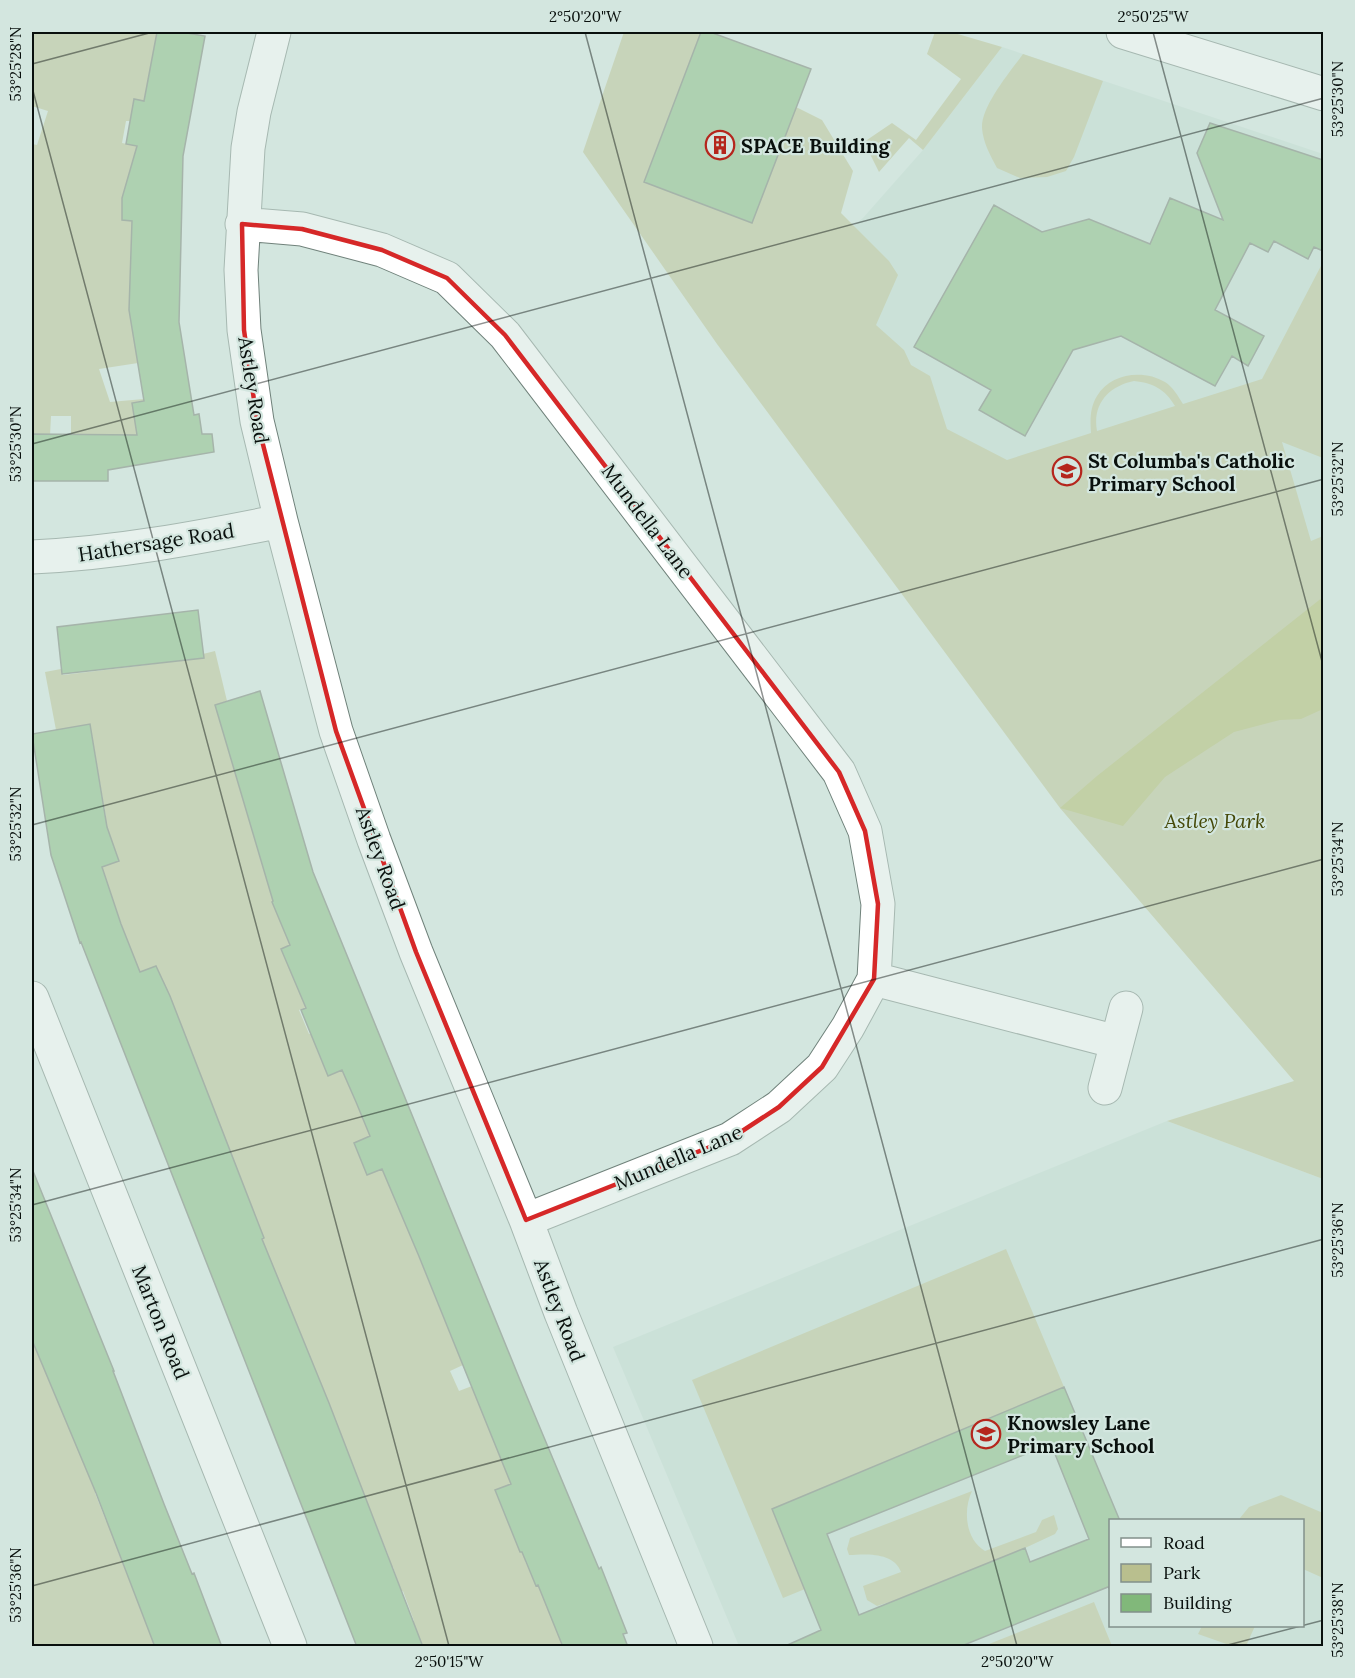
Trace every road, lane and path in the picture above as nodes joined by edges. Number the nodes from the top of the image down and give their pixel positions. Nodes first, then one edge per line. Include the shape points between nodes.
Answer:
1 (274, 32) edge
2 (1123, 32) edge
3 (1189, 40) edge
4 (1323, 94) edge
5 (242, 224) junction
6 (280, 521) junction
7 (32, 557) edge
8 (874, 980) junction
9 (32, 998) edge
10 (1126, 1008) dead end
11 (1117, 1042) junction
12 (1105, 1088) dead end
13 (526, 1220) junction
14 (290, 1647) edge
15 (696, 1647) edge

1 - 5 street, Astley Road via 252,121
2 - 3 street
3 - 4 street
5 - 6 street, Astley Road via 244,330 257,421
5 - 8 street, Mundella Lane via 302,229 382,250 447,278 506,334 839,772 865,831 878,904
6 - 7 street, Hathersage Road via 145,547
6 - 13 street, Astley Road via 336,731 374,840
8 - 11 street
8 - 13 street, Mundella Lane via 822,1067 779,1107 730,1138
9 - 14 street, Marton Road
10 - 11 street
11 - 12 street
13 - 15 street, Astley Road

